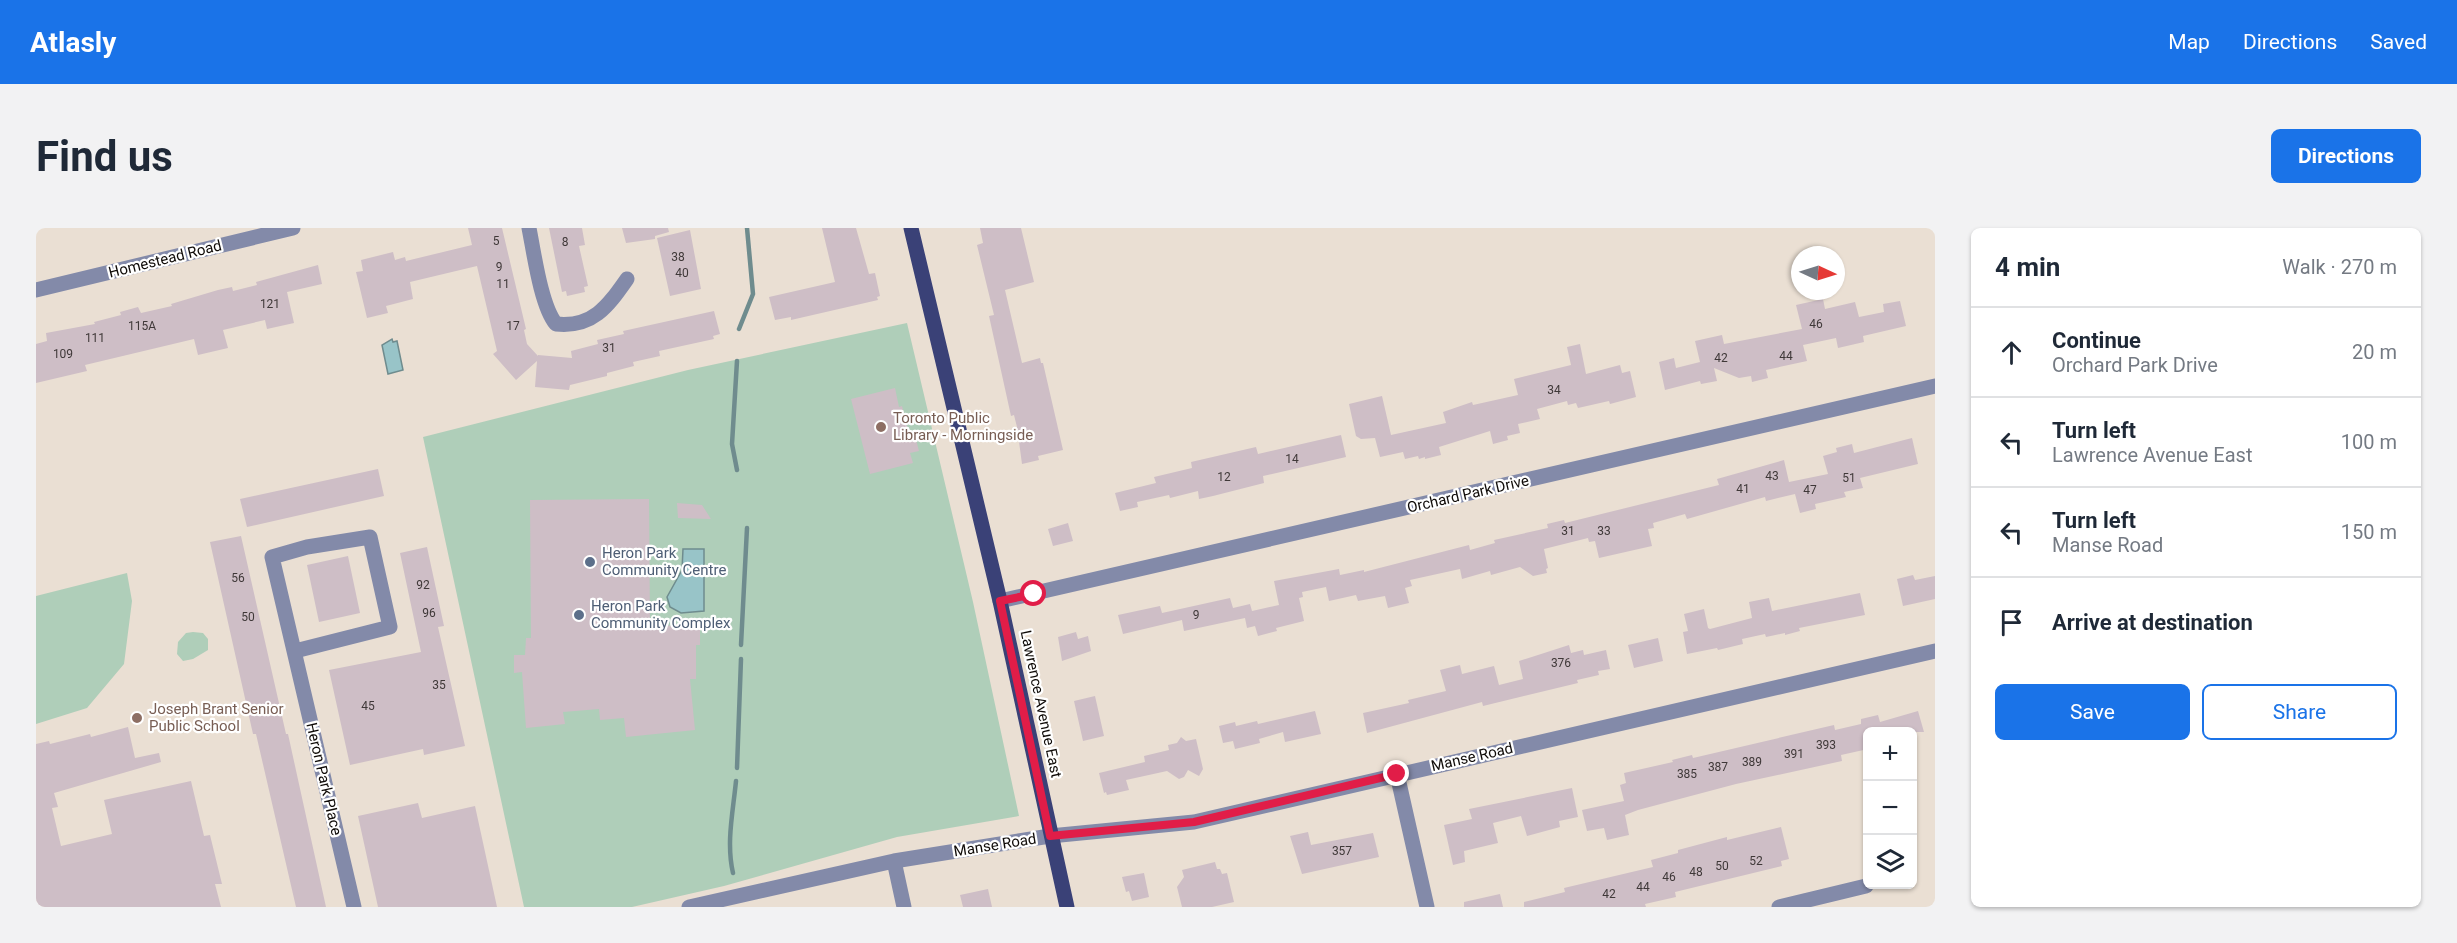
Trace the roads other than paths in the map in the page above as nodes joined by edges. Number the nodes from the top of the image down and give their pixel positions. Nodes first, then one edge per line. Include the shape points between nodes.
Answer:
1 (293, 228) edge
2 (529, 228) edge
3 (911, 228) edge
4 (627, 279) dead end
5 (36, 290) edge
6 (1935, 386) edge
7 (1000, 601) junction
8 (296, 651) junction
9 (1935, 651) edge
10 (1397, 774) junction
11 (1050, 836) junction
12 (894, 861) junction
13 (1863, 887) edge
14 (710, 905) edge
15 (354, 907) edge
16 (689, 907) edge
17 (904, 907) edge
18 (1067, 907) edge
19 (1427, 907) edge
20 (1779, 907) edge

1 - 5 street, Homestead Road
2 - 4 street via 545,302 556,324 567,325 601,313
3 - 7 main road, Lawrence Avenue East
6 - 7 street, Orchard Park Drive
7 - 11 main road, Lawrence Avenue East
8 - 8 street, Heron Park Place via 272,557 370,537 390,627
8 - 15 street, Heron Park Place
9 - 10 street, Manse Road
10 - 11 street, Manse Road via 1194,822
10 - 19 street
11 - 12 street, Manse Road
11 - 18 main road, Lawrence Avenue East
12 - 14 street, Manse Road
12 - 17 street
13 - 20 street
14 - 16 street, Manse Road

